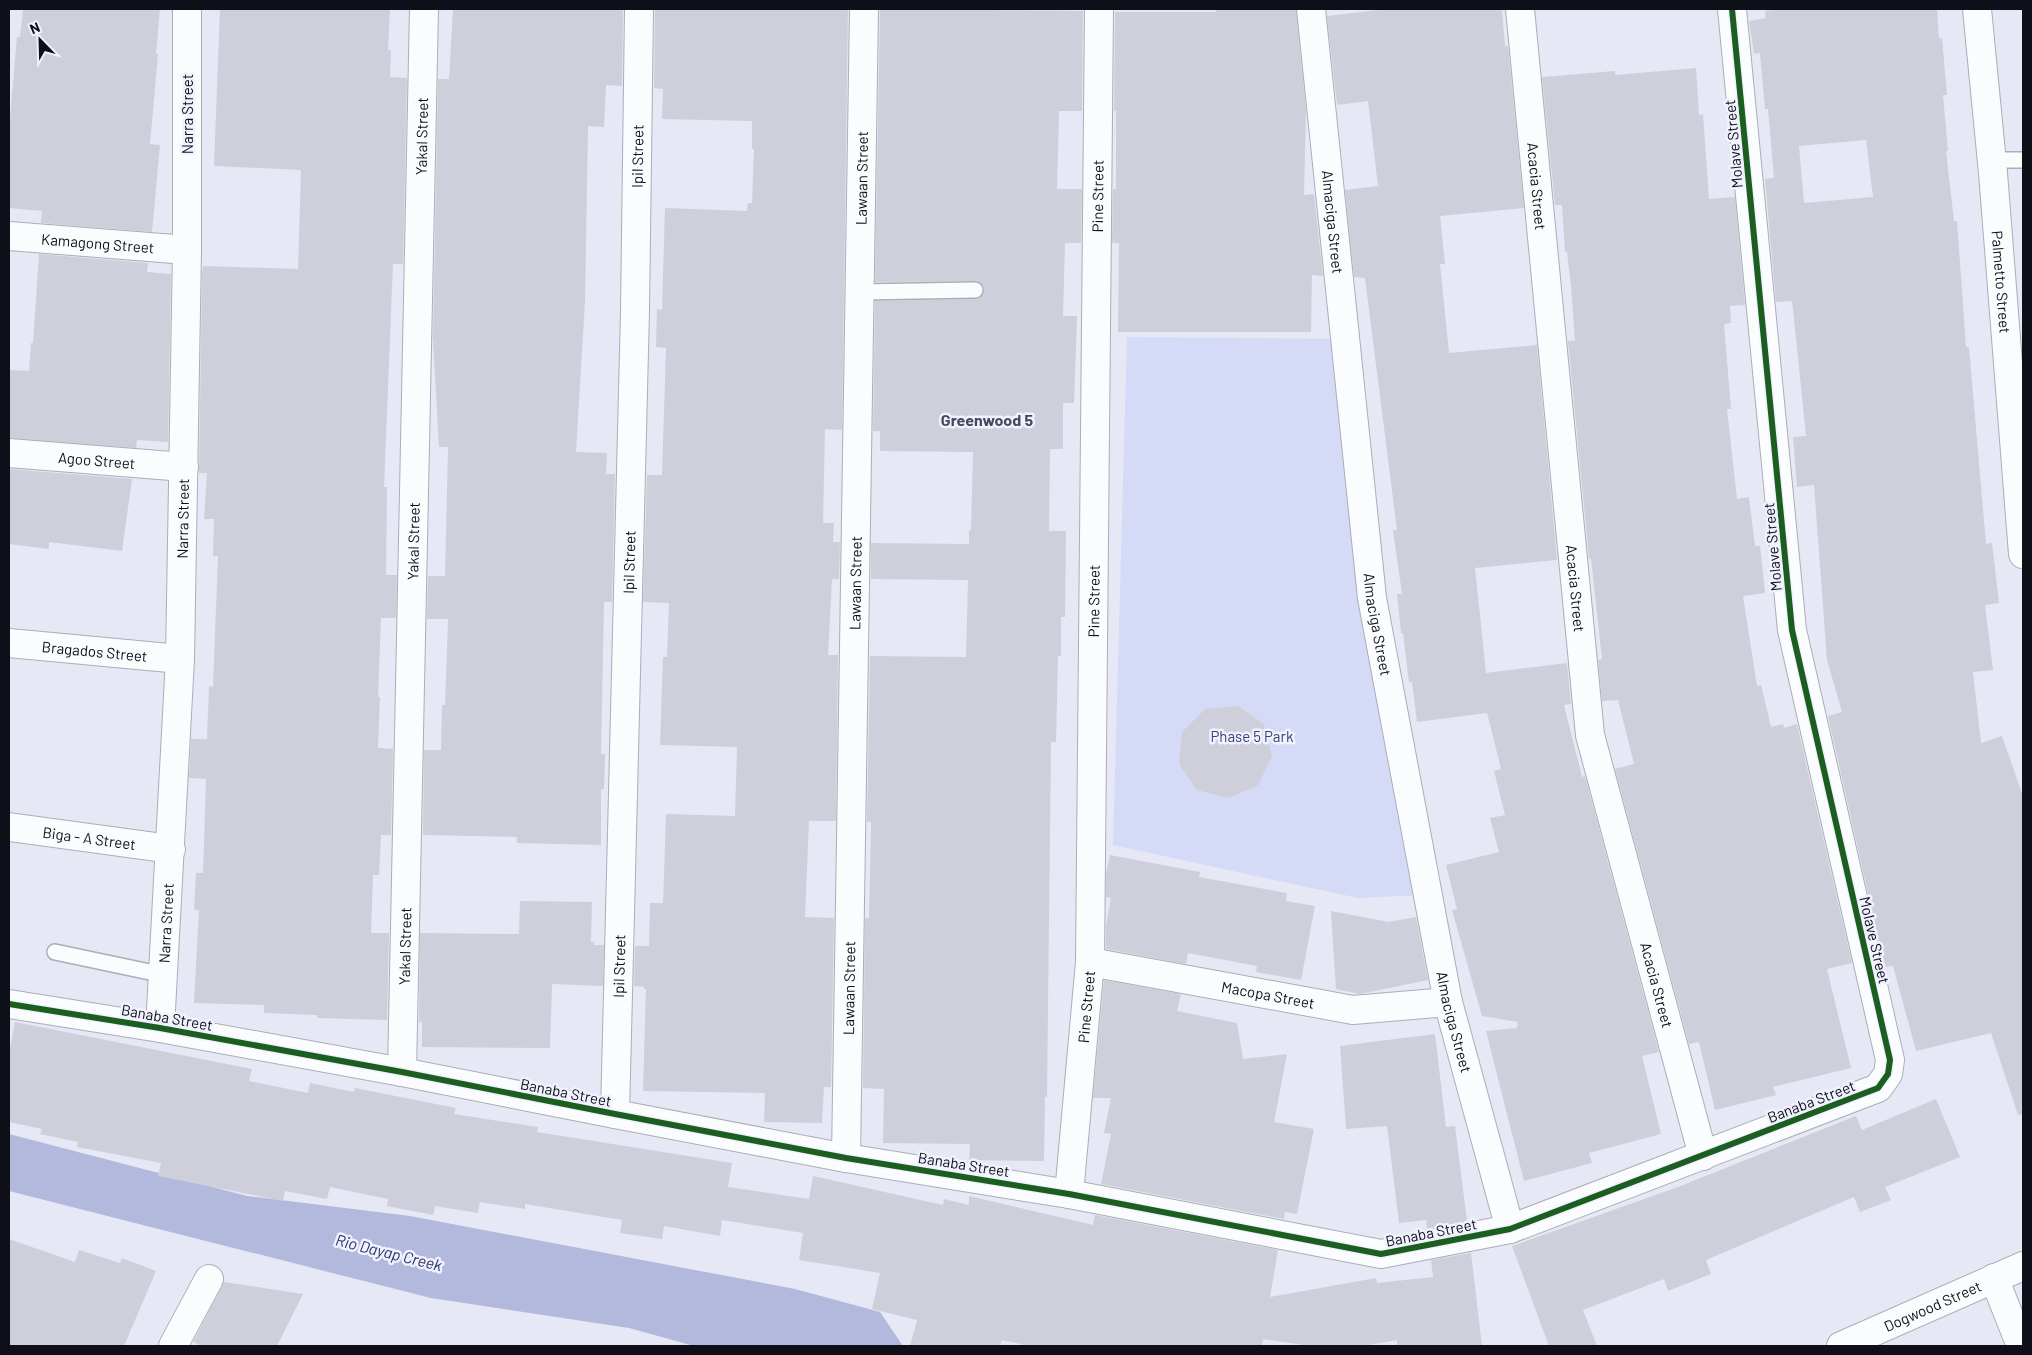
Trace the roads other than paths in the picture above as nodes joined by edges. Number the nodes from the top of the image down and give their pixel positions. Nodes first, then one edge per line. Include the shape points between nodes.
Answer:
1 (187, 9) edge
2 (424, 9) edge
3 (639, 9) edge
4 (864, 9) edge
5 (1099, 9) edge
6 (1310, 9) edge
7 (1520, 9) edge
8 (1732, 9) edge
9 (1977, 9) edge
10 (1992, 160) junction
11 (2023, 160) edge
12 (9, 236) edge
13 (187, 250) junction
14 (975, 290) dead end
15 (860, 292) junction
16 (9, 453) edge
17 (184, 467) junction
18 (2023, 554) edge
19 (9, 643) edge
20 (180, 659) junction
21 (9, 827) edge
22 (171, 849) junction
23 (55, 952) dead end
24 (1090, 962) junction
25 (164, 975) junction
26 (1448, 1002) junction
27 (9, 1004) edge
28 (160, 1028) junction
29 (402, 1072) junction
30 (1888, 1074) joint
31 (615, 1114) junction
32 (1703, 1156) junction
33 (846, 1158) junction
34 (1069, 1194) junction
35 (1510, 1229) junction
36 (2023, 1266) edge
37 (1994, 1278) junction
38 (209, 1280) dead end
39 (173, 1346) edge
40 (1841, 1346) edge
41 (2021, 1346) edge

1 - 13 street, Narra Street
2 - 29 street, Yakal Street
3 - 31 street, Ipil Street via 635,311
4 - 15 street, Lawaan Street
5 - 24 street, Pine Street
6 - 26 street, Almaciga Street via 1372,598
7 - 32 street, Acacia Street via 1590,735
8 - 30 street, Molave Street via 1792,630 1890,1060
9 - 10 street, Palmetto Street
10 - 11 lane
10 - 18 street, Palmetto Street
12 - 13 street, Kamagong Street
13 - 17 street, Narra Street
14 - 15 lane
15 - 33 street, Lawaan Street
16 - 17 street, Agoo Street
17 - 20 street, Narra Street
19 - 20 street, Bragados Street
20 - 22 street, Narra Street
21 - 22 street, Biga - A Street
22 - 25 street, Narra Street
23 - 25 lane
24 - 26 street, Macopa Street via 1353,1010
24 - 34 street, Pine Street
25 - 28 street, Narra Street
26 - 35 street, Almaciga Street
27 - 28 street, Banaba Street
28 - 29 street, Banaba Street
29 - 31 street, Banaba Street
30 - 32 street, Banaba Street via 1878,1088
31 - 33 street, Banaba Street
32 - 35 street, Banaba Street
33 - 34 street, Banaba Street
34 - 35 street, Banaba Street via 1381,1254
36 - 37 street, Dogwood Street
37 - 40 street, Dogwood Street
37 - 41 street
38 - 39 street

